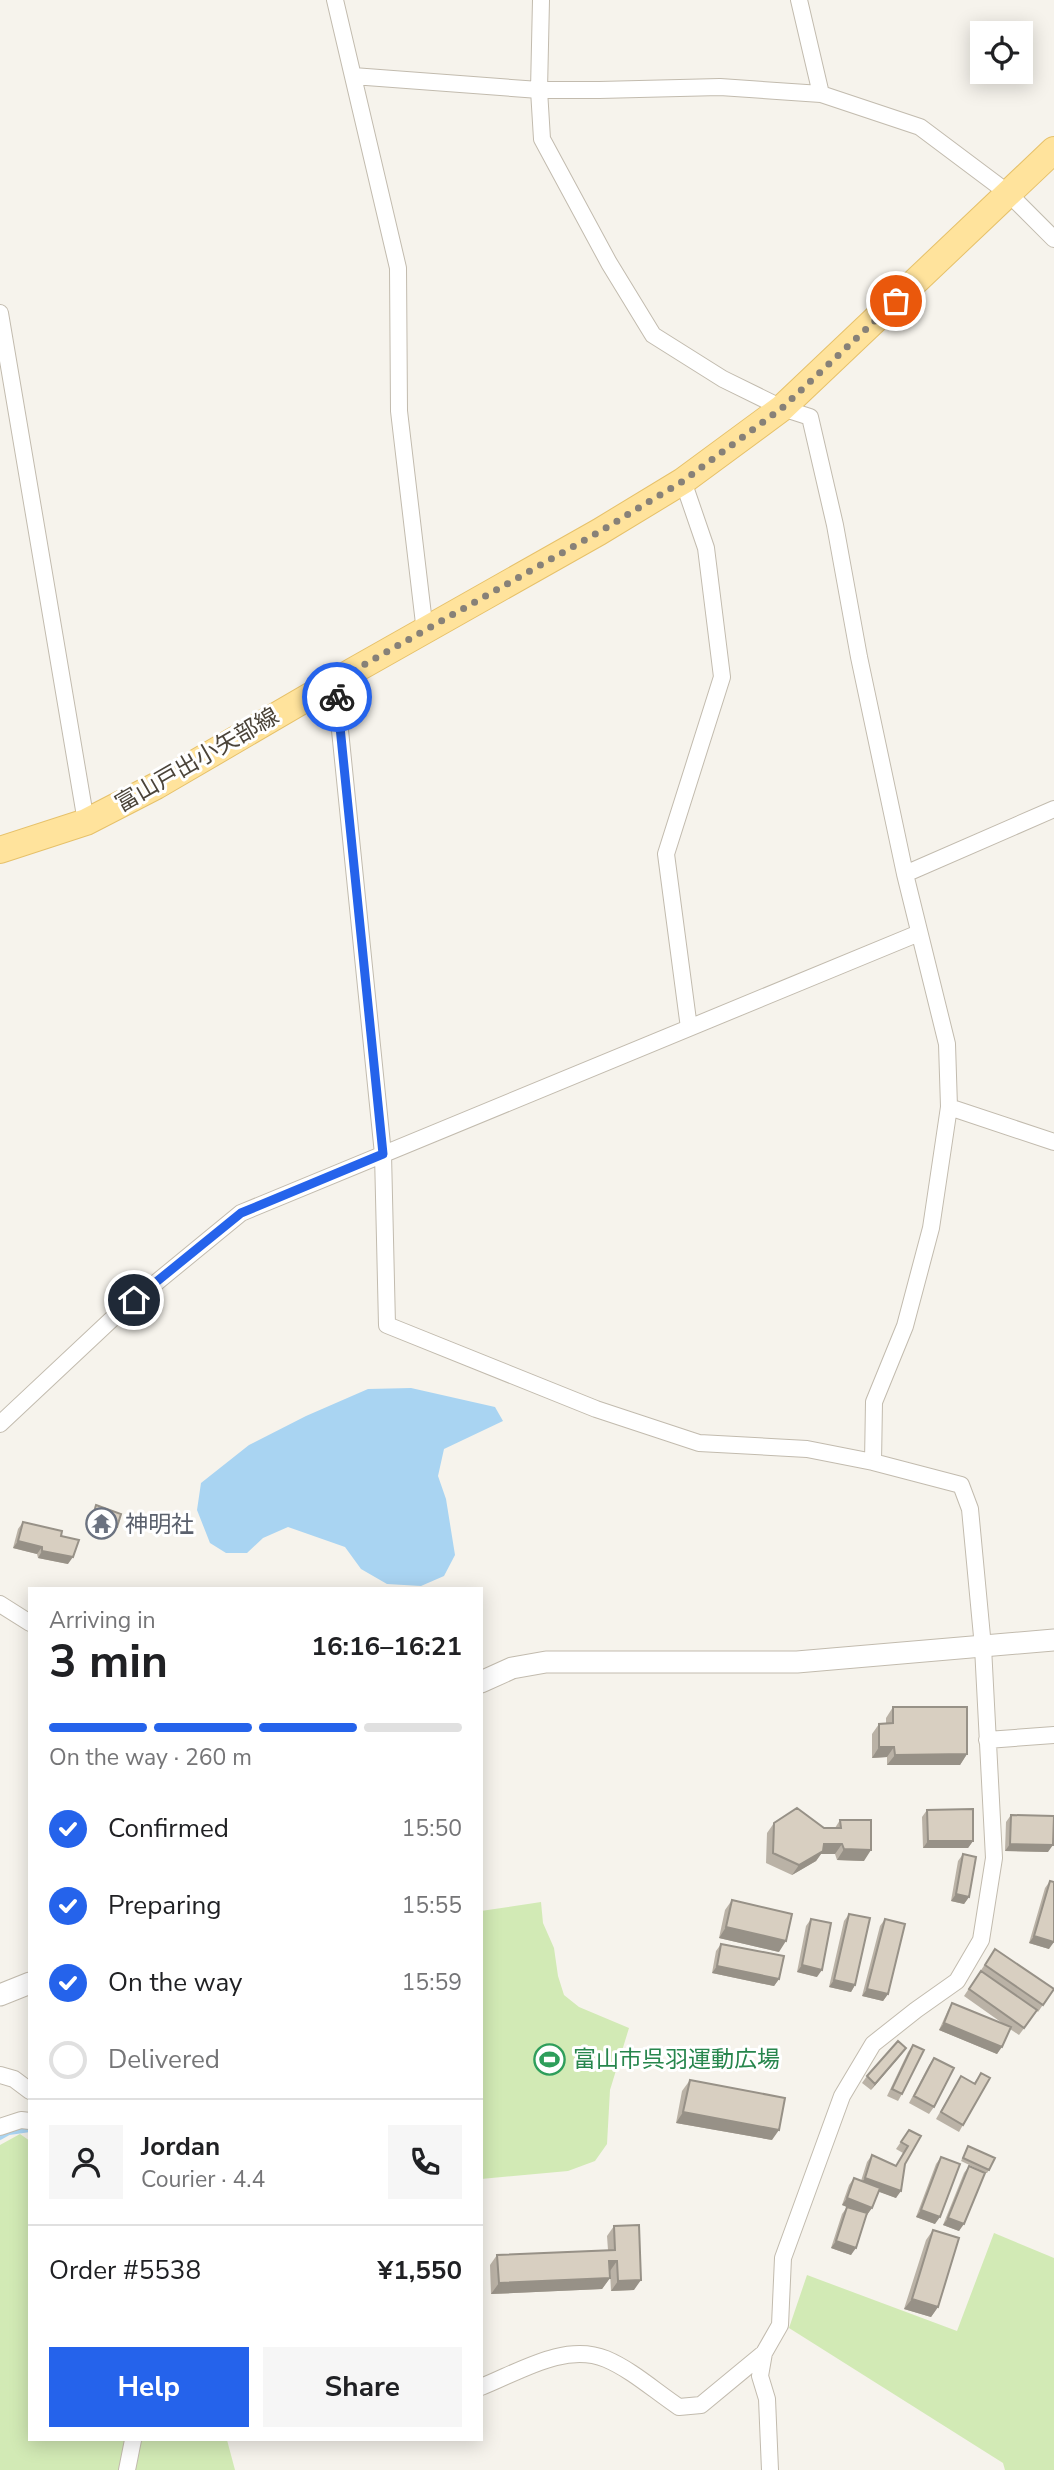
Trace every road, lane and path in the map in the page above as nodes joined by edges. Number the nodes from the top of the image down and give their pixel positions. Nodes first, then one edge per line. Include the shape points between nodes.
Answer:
1 (335, 0) edge
2 (541, 0) edge
3 (799, 0) edge
4 (353, 76) junction
5 (540, 90) junction
6 (821, 94) junction
7 (1054, 150) edge
8 (1008, 193) junction
9 (1054, 239) edge
10 (0, 313) edge
11 (5, 380) edge
12 (782, 408) junction
13 (683, 481) junction
14 (425, 632) junction
15 (335, 681) junction
16 (1054, 808) edge
17 (86, 822) junction
18 (0, 850) edge
19 (905, 874) junction
20 (919, 933) junction
21 (689, 1028) junction
22 (949, 1107) junction
23 (1054, 1142) edge
24 (383, 1154) junction
25 (0, 1424) edge
26 (873, 1462) junction
27 (0, 1604) edge
28 (28, 1622) edge
29 (1054, 1640) edge
30 (983, 1647) junction
31 (483, 1681) edge
32 (1054, 1735) edge
33 (987, 1741) junction
34 (28, 1984) edge
35 (0, 1994) edge
36 (0, 2075) edge
37 (28, 2090) edge
38 (28, 2121) edge
39 (0, 2127) edge
40 (764, 2353) junction
41 (483, 2386) edge
42 (133, 2441) edge
43 (127, 2470) edge
44 (770, 2470) edge

1 - 4 street
2 - 5 street
3 - 6 street
4 - 5 street
4 - 14 street via 398,268 399,411
5 - 6 street via 720,87
5 - 12 street via 542,139 653,335 723,379
6 - 8 street via 920,127
7 - 8 main road, 富山戸出小矢部線
8 - 9 street
8 - 12 main road, 富山戸出小矢部線
10 - 11 street
11 - 17 street
12 - 13 main road, 富山戸出小矢部線
12 - 19 street via 810,417
13 - 14 main road, 富山戸出小矢部線
13 - 21 street via 706,548 722,677 666,854
14 - 15 main road, 富山戸出小矢部線
15 - 17 main road, 富山戸出小矢部線
15 - 24 street
16 - 19 street
17 - 18 main road, 富山戸出小矢部線
19 - 20 street
20 - 21 street
20 - 22 street via 947,1044
21 - 24 street
22 - 23 street
22 - 26 street via 931,1228 905,1326 874,1402
24 - 25 street via 241,1213 113,1318
24 - 26 street via 387,1325 596,1409 699,1443 807,1449
26 - 30 street via 961,1485 971,1508
27 - 28 street
29 - 30 street
30 - 31 street via 797,1662 546,1662 512,1668
30 - 33 street
32 - 33 street
33 - 40 street via 994,1858 981,1940 957,1981 873,2044 842,2096 783,2258 780,2325
34 - 35 street
36 - 37 street
38 - 39 street
40 - 41 street via 701,2404 679,2407 623,2368 582,2353 561,2355
40 - 44 street via 760,2376 767,2399
42 - 43 street

